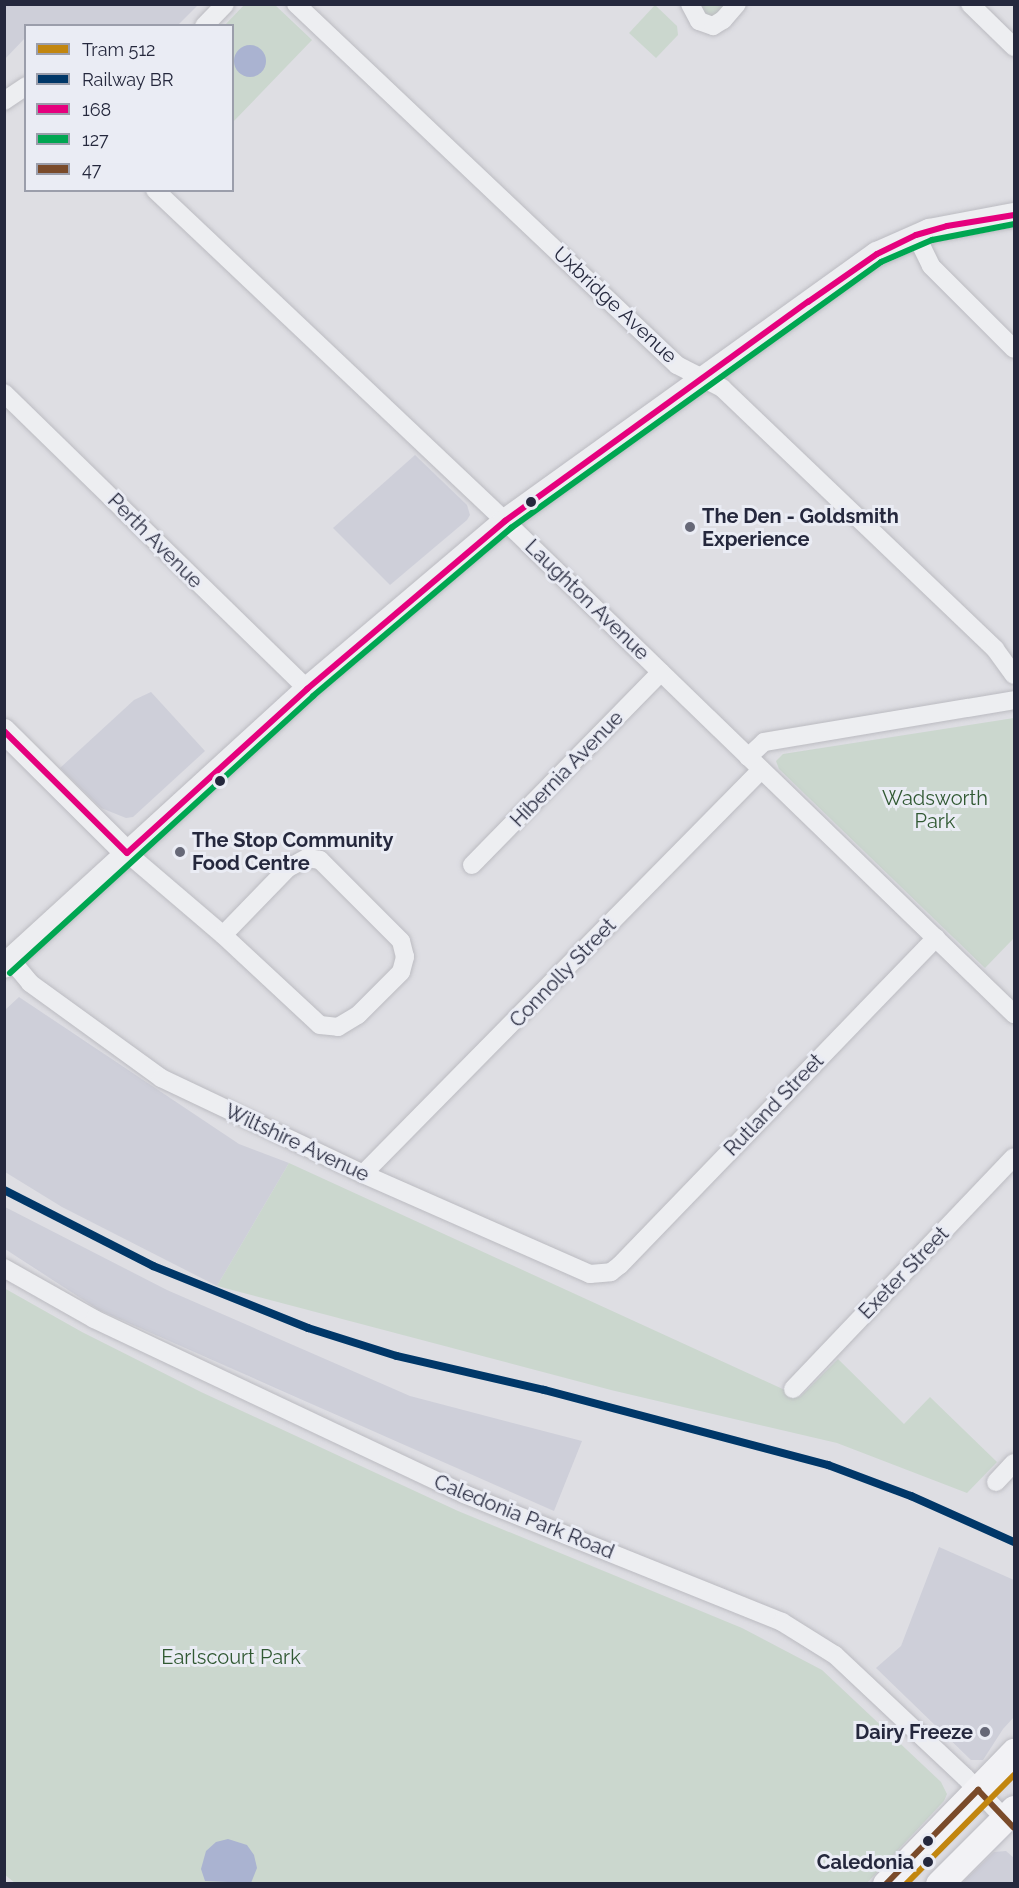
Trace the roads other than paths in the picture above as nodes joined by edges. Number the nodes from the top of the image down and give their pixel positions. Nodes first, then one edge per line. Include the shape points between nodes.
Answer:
1 (225, 4) edge
2 (296, 4) edge
3 (690, 4) edge
4 (737, 4) edge
5 (970, 4) edge
6 (206, 24) edge
7 (1014, 47) edge
8 (24, 87) edge
9 (7, 99) edge
10 (158, 192) edge
11 (1014, 216) edge
12 (916, 235) junction
13 (1014, 349) edge
14 (704, 378) junction
15 (4, 393) edge
16 (505, 520) junction
17 (661, 672) junction
18 (1014, 675) edge
19 (307, 689) junction
20 (1014, 700) edge
21 (4, 731) edge
22 (748, 757) junction
23 (761, 770) junction
24 (127, 853) junction
25 (472, 865) dead end
26 (224, 934) junction
27 (936, 938) junction
28 (8, 963) edge
29 (1014, 1014) edge
30 (1014, 1158) edge
31 (363, 1174) junction
32 (4, 1268) edge
33 (612, 1272) joint
34 (793, 1389) dead end
35 (1014, 1463) edge
36 (996, 1482) dead end
37 (1014, 1752) edge
38 (978, 1790) junction
39 (1011, 1819) edge
40 (886, 1884) edge
41 (939, 1884) edge

1 - 6 street
2 - 14 street, Uxbridge Avenue via 676,365
3 - 4 street via 699,21 708,26 718,24
5 - 7 street
8 - 9 street
10 - 16 street, Laughton Avenue
11 - 12 street
12 - 13 street via 931,266
12 - 14 street via 858,266
14 - 16 street
14 - 18 street, Uxbridge Avenue via 722,388 995,649
15 - 19 street, Perth Avenue
16 - 17 street, Laughton Avenue
16 - 19 street
17 - 22 street, Laughton Avenue
17 - 25 street, Hibernia Avenue
19 - 24 street
20 - 22 street via 765,742
21 - 24 street
22 - 23 street, Laughton Avenue
23 - 27 street, Laughton Avenue
23 - 31 street, Connolly Street
24 - 26 street
24 - 28 street
26 - 26 street via 320,1025 338,1027 358,1015 401,972 405,957 401,941 320,860 307,858 288,868
27 - 29 street, Laughton Avenue
27 - 33 street, Rutland Street
28 - 31 street, Wiltshire Avenue via 161,1078
30 - 34 street, Exeter Street
31 - 33 street, Wiltshire Avenue via 590,1274
32 - 38 street, Caledonia Park Road via 94,1319 464,1494 782,1622 835,1655
35 - 36 street
37 - 38 main road
38 - 39 street, Caledonia Park Road
38 - 40 main road
39 - 41 main road

